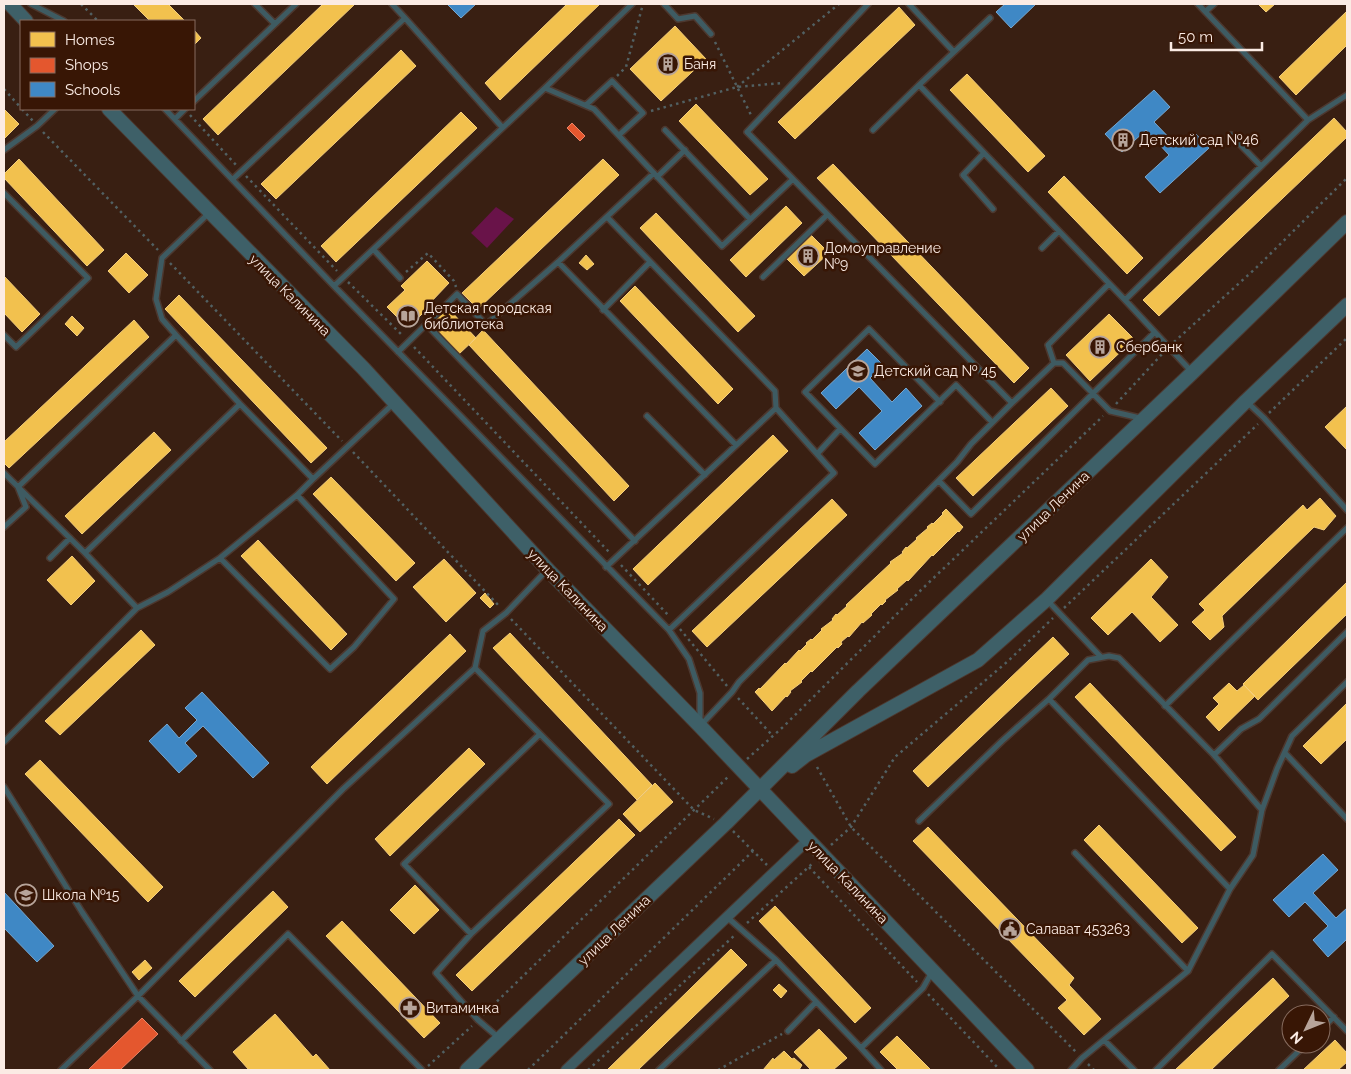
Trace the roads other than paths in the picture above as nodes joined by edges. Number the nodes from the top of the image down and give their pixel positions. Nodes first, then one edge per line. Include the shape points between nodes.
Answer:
1 (10, 4) edge
2 (31, 4) edge
3 (255, 4) edge
4 (296, 4) edge
5 (392, 4) edge
6 (632, 4) edge
7 (664, 4) edge
8 (868, 4) edge
9 (909, 4) edge
10 (1198, 4) edge
11 (1214, 4) edge
12 (37, 5) edge
13 (1206, 11) junction
14 (405, 18) junction
15 (990, 18) dead end
16 (25, 20) edge
17 (62, 20) edge
18 (275, 24) junction
19 (711, 34) road end
20 (954, 52) junction
21 (919, 85) junction
22 (545, 88) junction
23 (1347, 95) edge
24 (195, 99) edge
25 (586, 105) junction
26 (54, 110) edge
27 (110, 110) edge
28 (166, 110) edge
29 (184, 110) edge
30 (175, 119) junction
31 (1308, 120) junction
32 (502, 127) junction
33 (665, 130) dead end
34 (873, 130) dead end
35 (619, 135) junction
36 (1231, 136) dead end
37 (4, 150) edge
38 (685, 150) junction
39 (984, 153) junction
40 (1261, 166) junction
41 (655, 175) junction
42 (233, 179) junction
43 (792, 180) junction
44 (4, 193) edge
45 (993, 209) dead end
46 (210, 212) junction
47 (827, 215) junction
48 (607, 217) junction
49 (750, 219) junction
50 (1347, 222) edge
51 (1059, 231) junction
52 (1042, 248) dead end
53 (374, 250) junction
54 (558, 262) junction
55 (650, 262) junction
56 (764, 276) dead end
57 (400, 278) road end
58 (1109, 284) junction
59 (334, 286) junction
60 (1125, 300) junction
61 (604, 310) junction
62 (1345, 310) edge
63 (426, 324) junction
64 (1154, 333) junction
65 (176, 334) junction
66 (4, 335) edge
67 (398, 352) junction
68 (1054, 363) junction
69 (1192, 373) junction
70 (1093, 393) junction
71 (1246, 401) junction
72 (394, 402) junction
73 (940, 402) junction
74 (240, 404) junction
75 (1012, 404) junction
76 (776, 408) junction
77 (647, 416) dead end
78 (1143, 419) junction
79 (992, 422) junction
80 (840, 429) junction
81 (736, 445) junction
82 (817, 454) junction
83 (4, 473) edge
84 (705, 475) junction
85 (313, 479) junction
86 (939, 481) junction
87 (18, 487) junction
88 (297, 495) junction
89 (1347, 510) edge
90 (4, 527) edge
91 (1347, 528) edge
92 (70, 538) junction
93 (635, 541) junction
94 (85, 553) junction
95 (50, 558) dead end
96 (220, 558) junction
97 (606, 568) junction
98 (548, 570) junction
99 (1047, 599) junction
100 (137, 608) junction
101 (669, 630) junction
102 (1347, 632) edge
103 (1100, 656) junction
104 (475, 668) junction
105 (1347, 682) edge
106 (1049, 699) junction
107 (1166, 706) junction
108 (700, 726) junction
109 (540, 734) junction
110 (4, 742) edge
111 (1285, 752) junction
112 (1214, 755) junction
113 (4, 787) edge
114 (760, 790) junction
115 (1262, 810) junction
116 (1347, 819) edge
117 (919, 821) dead end
118 (808, 840) junction
119 (1074, 853) dead end
120 (1230, 889) junction
121 (727, 917) junction
122 (471, 934) junction
123 (776, 960) junction
124 (932, 970) junction
125 (1188, 971) junction
126 (138, 996) junction
127 (816, 1002) junction
128 (1334, 1017) junction
129 (1331, 1020) edge
130 (788, 1031) road end
131 (1347, 1031) edge
132 (500, 1039) junction
133 (1104, 1040) junction
134 (181, 1041) junction
135 (861, 1048) junction
136 (1296, 1054) edge
137 (61, 1070) edge
138 (210, 1070) edge
139 (422, 1070) edge
140 (467, 1070) edge
141 (566, 1070) edge
142 (659, 1070) edge
143 (881, 1070) edge
144 (1027, 1070) edge
145 (1071, 1070) edge
146 (1134, 1070) edge
147 (1156, 1070) edge
148 (1279, 1070) edge

1 - 16 street
2 - 12 lane
3 - 18 lane
4 - 18 lane
5 - 14 lane
6 - 22 lane
7 - 19 lane via 678,18 695,16
8 - 43 lane via 747,132
9 - 20 lane
10 - 13 lane
11 - 13 lane
12 - 17 lane
13 - 31 lane
14 - 32 lane
14 - 42 lane
15 - 20 lane
18 - 24 lane
20 - 21 lane
21 - 34 lane
21 - 39 lane
22 - 25 lane
22 - 32 lane
23 - 31 lane
25 - 35 lane via 594,108
25 - 35 lane via 612,81 644,113
26 - 37 lane
27 - 46 street, улица Калинина
28 - 30 lane
29 - 30 lane
30 - 42 lane
31 - 40 lane
32 - 53 lane
33 - 38 lane
35 - 41 lane
36 - 40 lane
38 - 41 lane
38 - 49 lane
39 - 45 lane via 962,175
39 - 51 lane
40 - 60 lane
41 - 48 lane
41 - 49 lane via 722,246
42 - 59 lane
43 - 47 lane
43 - 49 lane
44 - 66 lane via 88,278 16,347
46 - 65 lane via 162,258 156,299 162,319
46 - 72 street, улица Калинина
47 - 56 lane
47 - 75 lane
48 - 54 lane
48 - 55 lane
50 - 69 street, улица Ленина
51 - 52 lane
51 - 58 lane
53 - 57 lane
53 - 59 lane
54 - 61 lane
54 - 63 lane via 486,325 457,294
55 - 61 lane
55 - 76 lane via 775,391
58 - 60 lane
58 - 68 lane via 1048,345
59 - 67 lane
60 - 64 lane
61 - 81 lane
62 - 71 street, улица Ленина
63 - 67 lane
63 - 93 lane
64 - 69 lane
64 - 70 lane
65 - 74 lane
65 - 87 lane
67 - 97 lane
68 - 70 lane via 1063,363
68 - 75 lane
69 - 78 street, улица Ленина
70 - 78 lane via 1110,411
70 - 86 lane via 971,514
71 - 89 lane
71 - 99 street, улица Ленина
72 - 85 lane
72 - 98 street, улица Калинина
73 - 79 lane via 956,384
73 - 80 lane via 875,464
73 - 80 lane via 868,329 805,392
74 - 85 lane
74 - 94 lane
75 - 79 lane
76 - 81 lane
76 - 82 lane
77 - 84 lane
78 - 114 street, улица Ленина via 808,739
79 - 86 lane
80 - 82 lane
81 - 84 lane
82 - 101 lane via 834,473
83 - 87 lane
84 - 93 lane
85 - 88 lane
86 - 108 lane via 746,675
87 - 90 lane via 26,507
87 - 92 lane
88 - 96 lane
88 - 96 lane via 394,599 354,647 330,669
91 - 107 lane
92 - 94 lane
92 - 95 lane
93 - 97 lane
94 - 100 lane
96 - 100 lane
97 - 101 lane
98 - 104 lane via 506,613 483,631
98 - 108 street, улица Калинина
99 - 103 lane
99 - 114 street, улица Ленина via 978,660 806,755
100 - 110 lane
101 - 108 lane via 689,659 700,693
102 - 112 lane via 1258,719 1241,729
103 - 106 lane via 1088,660
103 - 107 lane via 1119,658
104 - 109 lane
104 - 126 lane via 343,789
105 - 111 lane via 1292,736
106 - 117 lane
106 - 120 lane
107 - 112 lane
108 - 114 street, улица Калинина
109 - 122 lane via 404,864
109 - 122 lane via 608,804
111 - 115 lane
111 - 116 lane
112 - 115 lane
113 - 126 lane
114 - 118 street, улица Калинина
114 - 132 street, улица Ленина
115 - 120 lane via 1254,854
118 - 121 street
118 - 124 street, улица Калинина
119 - 125 lane
120 - 125 lane
121 - 123 lane
121 - 141 street
122 - 132 lane via 436,973 478,1020
123 - 127 lane
123 - 142 lane
124 - 135 lane via 923,988
124 - 144 street, улица Калинина
125 - 133 lane
126 - 134 lane
126 - 137 lane
127 - 130 lane
127 - 135 lane
128 - 129 lane
128 - 131 lane
128 - 147 lane via 1272,954
132 - 140 street, улица Ленина
133 - 145 lane
133 - 146 lane
134 - 138 lane
134 - 139 lane via 288,934
135 - 143 lane
136 - 148 lane

